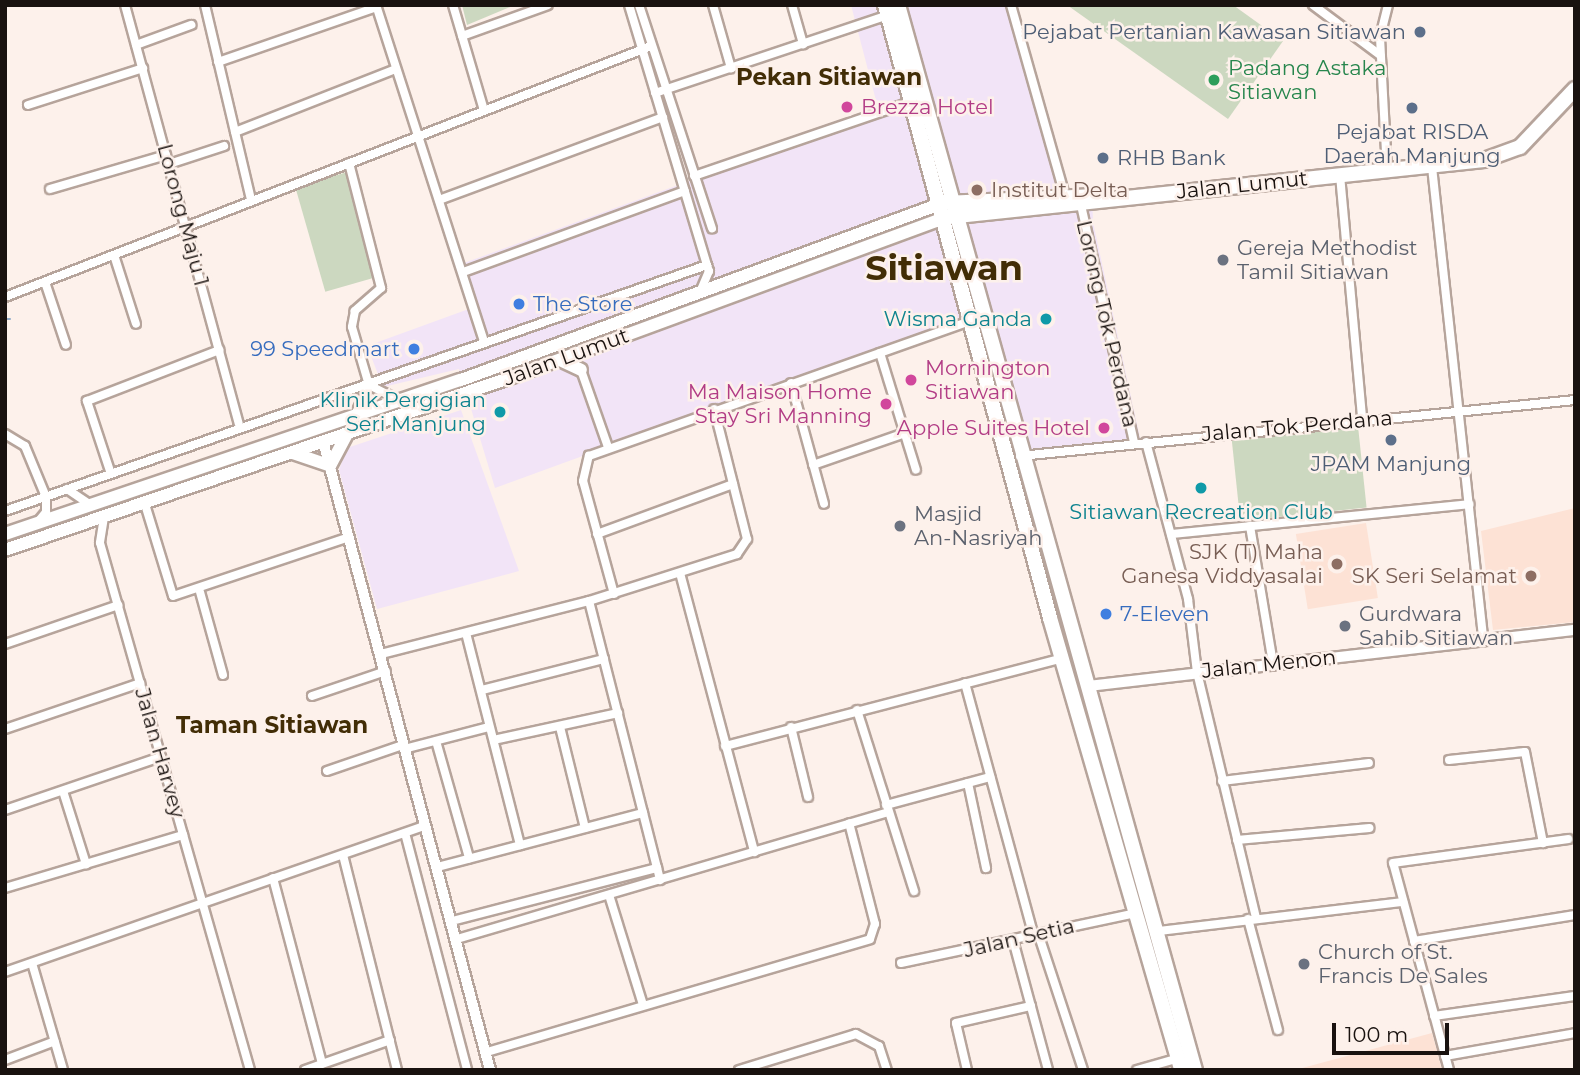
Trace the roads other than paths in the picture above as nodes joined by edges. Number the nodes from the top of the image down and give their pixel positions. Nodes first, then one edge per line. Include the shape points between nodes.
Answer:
1 (125, 5) edge
2 (205, 5) edge
3 (453, 5) edge
4 (629, 5) edge
5 (639, 5) edge
6 (713, 5) edge
7 (792, 5) edge
8 (1011, 5) edge
9 (1313, 5) edge
10 (1388, 5) edge
11 (377, 6) edge
12 (542, 6) edge
13 (894, 7) edge
14 (191, 25) dead end
15 (462, 36) junction
16 (803, 44) junction
17 (136, 46) junction
18 (646, 47) junction
19 (1380, 55) junction
20 (218, 62) junction
21 (143, 68) junction
22 (731, 68) junction
23 (396, 69) junction
24 (660, 92) junction
25 (1572, 97) edge
26 (913, 101) junction
27 (27, 105) dead end
28 (484, 110) junction
29 (663, 117) junction
30 (235, 132) junction
31 (420, 135) junction
32 (224, 146) dead end
33 (166, 155) junction
34 (349, 163) junction
35 (169, 164) junction
36 (1432, 167) junction
37 (1387, 171) junction
38 (1340, 175) junction
39 (694, 176) junction
40 (50, 189) dead end
41 (685, 191) junction
42 (1065, 196) junction
43 (1132, 197) junction
44 (251, 200) junction
45 (439, 200) junction
46 (1081, 205) junction
47 (948, 210) junction
48 (186, 226) junction
49 (712, 228) dead end
50 (114, 255) junction
51 (707, 265) junction
52 (466, 271) junction
53 (45, 282) junction
54 (693, 296) junction
55 (5, 297) edge
56 (971, 321) junction
57 (136, 324) dead end
58 (484, 341) junction
59 (66, 345) dead end
60 (589, 349) junction
61 (219, 351) junction
62 (880, 353) junction
63 (559, 360) junction
64 (485, 370) junction
65 (581, 370) junction
66 (512, 377) junction
67 (369, 383) junction
68 (791, 383) junction
69 (438, 388) junction
70 (467, 393) junction
71 (1575, 400) edge
72 (398, 401) junction
73 (714, 409) junction
74 (1460, 411) junction
75 (349, 417) junction
76 (1362, 419) junction
77 (239, 424) junction
78 (349, 433) junction
79 (905, 433) junction
80 (5, 434) edge
81 (292, 434) junction
82 (323, 442) junction
83 (1146, 442) junction
84 (1134, 443) junction
85 (608, 447) junction
86 (284, 452) junction
87 (1020, 456) junction
88 (814, 465) junction
89 (330, 466) junction
90 (916, 470) dead end
91 (110, 471) junction
92 (733, 485) junction
93 (67, 489) junction
94 (46, 497) junction
95 (144, 501) junction
96 (90, 504) junction
97 (824, 504) dead end
98 (1469, 504) junction
99 (5, 511) edge
100 (107, 514) junction
101 (37, 523) junction
102 (78, 524) junction
103 (1250, 526) junction
104 (5, 534) edge
105 (597, 534) junction
106 (1171, 534) junction
107 (349, 537) junction
108 (1044, 539) junction
109 (100, 543) junction
110 (5, 550) edge
111 (680, 573) junction
112 (200, 592) junction
113 (614, 594) junction
114 (589, 601) junction
115 (118, 605) junction
116 (1575, 630) edge
117 (466, 633) junction
118 (1483, 639) junction
119 (5, 644) edge
120 (381, 654) junction
121 (1062, 658) junction
122 (604, 660) junction
123 (1273, 663) junction
124 (386, 671) junction
125 (1197, 672) junction
126 (223, 675) dead end
127 (140, 682) junction
128 (965, 682) junction
129 (1089, 686) junction
130 (482, 690) junction
131 (313, 696) dead end
132 (857, 710) junction
133 (618, 713) junction
134 (489, 727) junction
135 (560, 727) junction
136 (791, 727) junction
137 (5, 729) edge
138 (498, 739) junction
139 (436, 741) junction
140 (725, 746) junction
141 (403, 747) junction
142 (161, 757) junction
143 (1449, 760) dead end
144 (1369, 763) dead end
145 (327, 771) dead end
146 (1095, 774) junction
147 (990, 777) junction
148 (1222, 781) junction
149 (968, 783) junction
150 (62, 790) junction
151 (808, 797) dead end
152 (887, 809) junction
153 (5, 810) edge
154 (643, 813) junction
155 (849, 823) junction
156 (425, 826) junction
157 (584, 828) junction
158 (1369, 828) dead end
159 (1127, 829) junction
160 (405, 833) junction
161 (183, 835) junction
162 (1568, 839) dead end
163 (1237, 840) junction
164 (1543, 843) junction
165 (520, 845) junction
166 (754, 852) junction
167 (343, 855) junction
168 (469, 858) junction
169 (86, 864) junction
170 (437, 867) junction
171 (657, 868) junction
172 (986, 868) dead end
173 (273, 878) junction
174 (660, 880) junction
175 (5, 888) edge
176 (914, 891) dead end
177 (609, 895) junction
178 (202, 902) junction
179 (1403, 902) junction
180 (1137, 913) junction
181 (1575, 915) edge
182 (1252, 918) junction
183 (452, 921) junction
184 (1159, 931) junction
185 (1035, 933) junction
186 (457, 939) junction
187 (1013, 940) junction
188 (1414, 942) junction
189 (32, 962) junction
190 (901, 964) dead end
191 (5, 972) edge
192 (1575, 996) edge
193 (643, 1005) junction
194 (1031, 1006) junction
195 (1434, 1016) junction
196 (1278, 1030) dead end
197 (1575, 1033) edge
198 (390, 1040) junction
199 (55, 1041) junction
200 (1174, 1042) junction
201 (487, 1052) junction
202 (1445, 1056) junction
203 (5, 1060) edge
204 (1184, 1062) edge
205 (321, 1064) junction
206 (63, 1070) edge
207 (250, 1070) edge
208 (304, 1070) edge
209 (397, 1070) edge
210 (467, 1070) edge
211 (490, 1070) edge
212 (739, 1070) edge
213 (887, 1070) edge
214 (967, 1070) edge
215 (1048, 1070) edge
216 (1083, 1070) edge
217 (1138, 1070) edge
218 (1195, 1070) edge
219 (1449, 1070) edge

1 - 17 street, Lorong Maju 1
2 - 20 street
3 - 15 street
4 - 18 street
5 - 18 street
6 - 22 street
7 - 16 street
8 - 42 street
9 - 19 street
10 - 19 street
11 - 20 street
11 - 23 street
12 - 15 street
13 - 16 street
13 - 26 highway
13 - 47 highway
14 - 17 street
15 - 28 street
16 - 22 street
17 - 21 street, Lorong Maju 1
18 - 24 street
18 - 28 street
19 - 37 street
20 - 30 street
21 - 27 street
21 - 33 street, Lorong Maju 1
22 - 24 street
23 - 30 street
23 - 31 street
24 - 29 street
24 - 39 street
25 - 36 highway, Jalan Lumut via 1507,155
26 - 39 street
26 - 47 highway
28 - 31 street
29 - 41 street
29 - 45 street
30 - 44 street
31 - 34 street
31 - 45 street
32 - 35 street
33 - 35 street, Lorong Maju 1
33 - 40 street
34 - 44 street
34 - 67 street via 380,276 379,294 351,317
35 - 48 street, Lorong Maju 1
36 - 37 highway, Jalan Lumut
36 - 74 street
37 - 38 highway, Jalan Lumut
38 - 43 highway, Jalan Lumut
38 - 76 street
39 - 49 street
41 - 51 street
41 - 52 street
42 - 43 highway, Jalan Lumut
42 - 47 highway, Jalan Lumut
43 - 46 highway, Jalan Lumut
44 - 48 street
45 - 52 street
46 - 47 highway, Jalan Lumut
46 - 84 street, Lorong Tok Perdana
47 - 54 main road, Jalan Lumut
47 - 56 highway
47 - 60 main road, Jalan Lumut
47 - 87 highway
48 - 50 street
48 - 61 street, Lorong Maju 1
50 - 53 street
50 - 57 street
51 - 54 street via 709,277
51 - 58 street
52 - 58 street
53 - 55 street
53 - 59 street
54 - 64 main road, Jalan Lumut
56 - 62 street
56 - 121 highway
58 - 67 street
60 - 63 main road, Jalan Lumut
60 - 65 main road
61 - 77 street, Lorong Maju 1
61 - 91 street via 87,401
62 - 68 street
62 - 79 street
63 - 65 main road
63 - 66 main road, Jalan Lumut
64 - 66 main road via 495,379
64 - 69 main road, Jalan Lumut
65 - 85 street
66 - 70 main road, Jalan Lumut
67 - 72 street
67 - 75 street
67 - 77 street
68 - 73 street
68 - 88 street
69 - 70 main road via 457,384
69 - 72 main road, Jalan Lumut
70 - 78 main road, Jalan Lumut
71 - 74 street, Jalan Tok Perdana
72 - 75 main road, Jalan Lumut
73 - 85 street
73 - 92 street
74 - 76 street, Jalan Tok Perdana
74 - 98 street
75 - 81 main road, Jalan Lumut
75 - 82 main road
76 - 83 street, Jalan Tok Perdana
77 - 91 street
78 - 82 main road, Jalan Lumut
78 - 89 main road via 335,447
79 - 88 street
79 - 90 street
80 - 94 street via 19,438
81 - 82 main road
81 - 96 main road, Jalan Lumut
82 - 86 main road, Jalan Lumut
82 - 89 street
83 - 84 street, Jalan Tok Perdana
83 - 106 street, Lorong Tok Perdana
84 - 87 street, Jalan Tok Perdana
85 - 105 street via 582,466
86 - 89 main road via 309,454
86 - 95 main road, Jalan Lumut
87 - 108 highway
88 - 97 street
89 - 107 street
91 - 93 street
92 - 105 street
92 - 111 street via 746,545 734,555
93 - 94 street
93 - 96 street
94 - 99 street
94 - 101 street via 46,512
95 - 100 main road, Jalan Lumut
95 - 112 street via 169,593
96 - 101 main road, Jalan Lumut
98 - 103 street
98 - 118 street
100 - 102 main road, Jalan Lumut
100 - 109 street
101 - 104 main road, Jalan Lumut
102 - 109 street
102 - 110 main road, Jalan Lumut
103 - 106 street
103 - 123 street
105 - 113 street
106 - 125 street, Lorong Tok Perdana
107 - 112 street
107 - 120 street
108 - 121 highway via 1067,644
108 - 129 highway
109 - 115 street, Jalan Harvey
111 - 113 street
111 - 140 street
112 - 126 street
113 - 114 street
114 - 117 street
114 - 122 street
115 - 119 street
115 - 127 street, Jalan Harvey
116 - 118 street, Jalan Menon
117 - 120 street
117 - 130 street
118 - 123 street, Jalan Menon
120 - 124 street
121 - 128 street
121 - 146 highway
122 - 130 street
122 - 133 street
123 - 125 street, Jalan Menon
124 - 131 street
124 - 141 street
125 - 129 street, Jalan Menon
125 - 148 street, Lorong Tok Perdana
127 - 137 street
127 - 142 street, Jalan Harvey
128 - 132 street
128 - 147 street
129 - 146 highway via 1083,697
129 - 159 highway
130 - 134 street
132 - 136 street
132 - 152 street
133 - 135 street
133 - 154 street
134 - 138 street
134 - 139 street
135 - 138 street
135 - 157 street
136 - 140 street
136 - 151 street
138 - 165 street
139 - 141 street
139 - 168 street
140 - 166 street
141 - 145 street
141 - 156 street
142 - 150 street
142 - 161 street, Jalan Harvey
143 - 164 street via 1525,752
144 - 148 street
146 - 180 highway
147 - 149 street
147 - 185 street
148 - 163 street, Lorong Tok Perdana
149 - 152 street
149 - 172 street
150 - 153 street
150 - 169 street
152 - 155 street
152 - 176 street
154 - 157 street
154 - 171 street
155 - 166 street
155 - 193 street via 875,924 870,939
156 - 160 street
156 - 170 street
157 - 165 street
158 - 163 street
159 - 180 highway via 1143,902
159 - 184 highway
160 - 167 street
160 - 210 street
161 - 169 street
161 - 178 street, Jalan Harvey
162 - 164 street
163 - 182 street, Lorong Tok Perdana
164 - 179 street via 1393,863
165 - 168 street
166 - 174 street
167 - 173 street
167 - 198 street
168 - 170 street
169 - 175 street
170 - 183 street
171 - 174 street
171 - 183 street
173 - 178 street
173 - 205 street
174 - 177 street
177 - 186 street
177 - 193 street
178 - 189 street
178 - 207 street, Jalan Harvey
179 - 182 street
179 - 188 street
180 - 185 street, Jalan Setia
180 - 200 highway
181 - 188 street
182 - 184 street
182 - 196 street, Lorong Tok Perdana
183 - 186 street
184 - 200 highway via 1152,943
184 - 204 highway
185 - 187 street, Jalan Setia
185 - 216 street
186 - 201 street
187 - 190 street, Jalan Setia
187 - 194 street
188 - 195 street
189 - 191 street
189 - 199 street
192 - 195 street
193 - 201 street
194 - 214 street via 956,1023
194 - 215 street
195 - 202 street
197 - 202 street
198 - 205 street
198 - 209 street
199 - 203 street
199 - 206 street
200 - 204 highway
201 - 211 street
202 - 219 street
204 - 217 street
204 - 218 highway
205 - 208 street
212 - 213 street via 856,1034 879,1046

